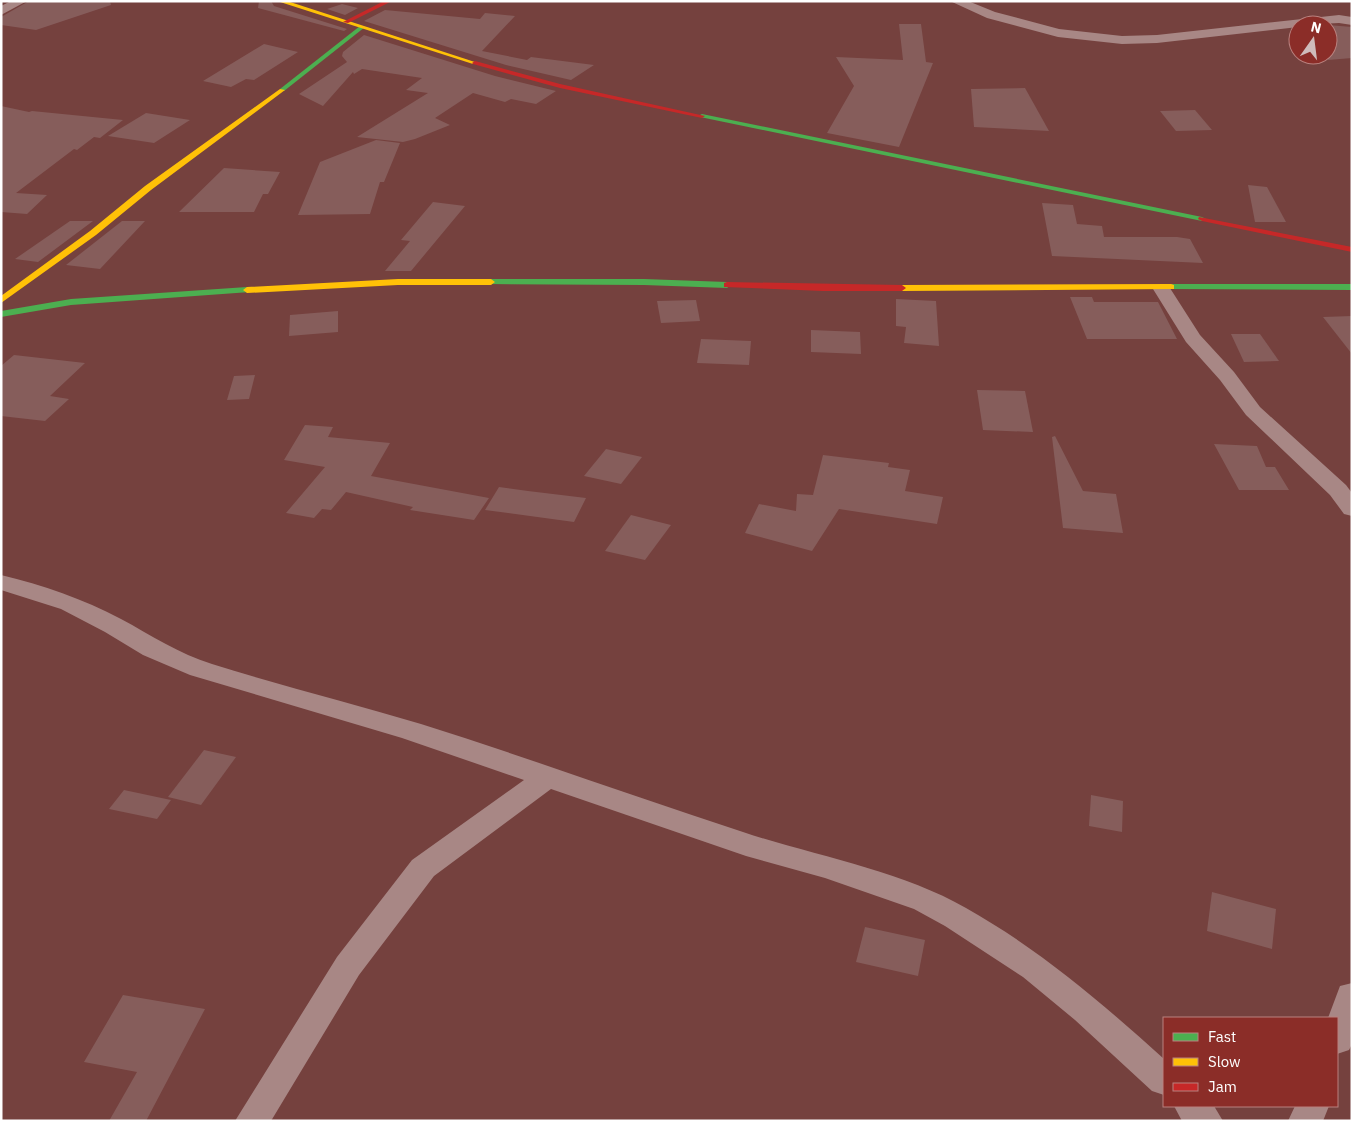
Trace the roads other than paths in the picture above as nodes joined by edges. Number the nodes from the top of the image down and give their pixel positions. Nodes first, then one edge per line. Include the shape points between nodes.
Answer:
1 (21, 1) edge
2 (280, 1) edge
3 (388, 1) edge
4 (956, 1) edge
5 (1, 11) edge
6 (1352, 21) edge
7 (346, 22) junction
8 (362, 27) junction
9 (1352, 250) edge
10 (1352, 287) edge
11 (1162, 289) junction
12 (1, 300) edge
13 (1, 314) edge
14 (1352, 509) edge
15 (1, 582) edge
16 (547, 778) junction
17 (1352, 996) edge
18 (1338, 1037) edge
19 (1163, 1079) edge
20 (1191, 1107) edge
21 (1312, 1107) edge
22 (252, 1121) edge
23 (1206, 1121) edge
24 (1305, 1121) edge

1 - 5 street
2 - 7 main road
3 - 7 main road
4 - 6 street via 991,15 1050,31 1122,40
7 - 8 main road
8 - 9 main road via 502,71 603,96
8 - 12 main road via 255,112 148,188
10 - 11 main road
11 - 13 main road via 398,282 71,302
11 - 14 street via 1192,338 1253,411 1338,490
15 - 16 street via 70,604 152,649 199,669 412,731
16 - 19 street via 756,848 830,868 925,901 956,916 1034,968 1087,1010
16 - 22 street via 423,868 348,966
17 - 18 street
20 - 23 street
21 - 24 street

